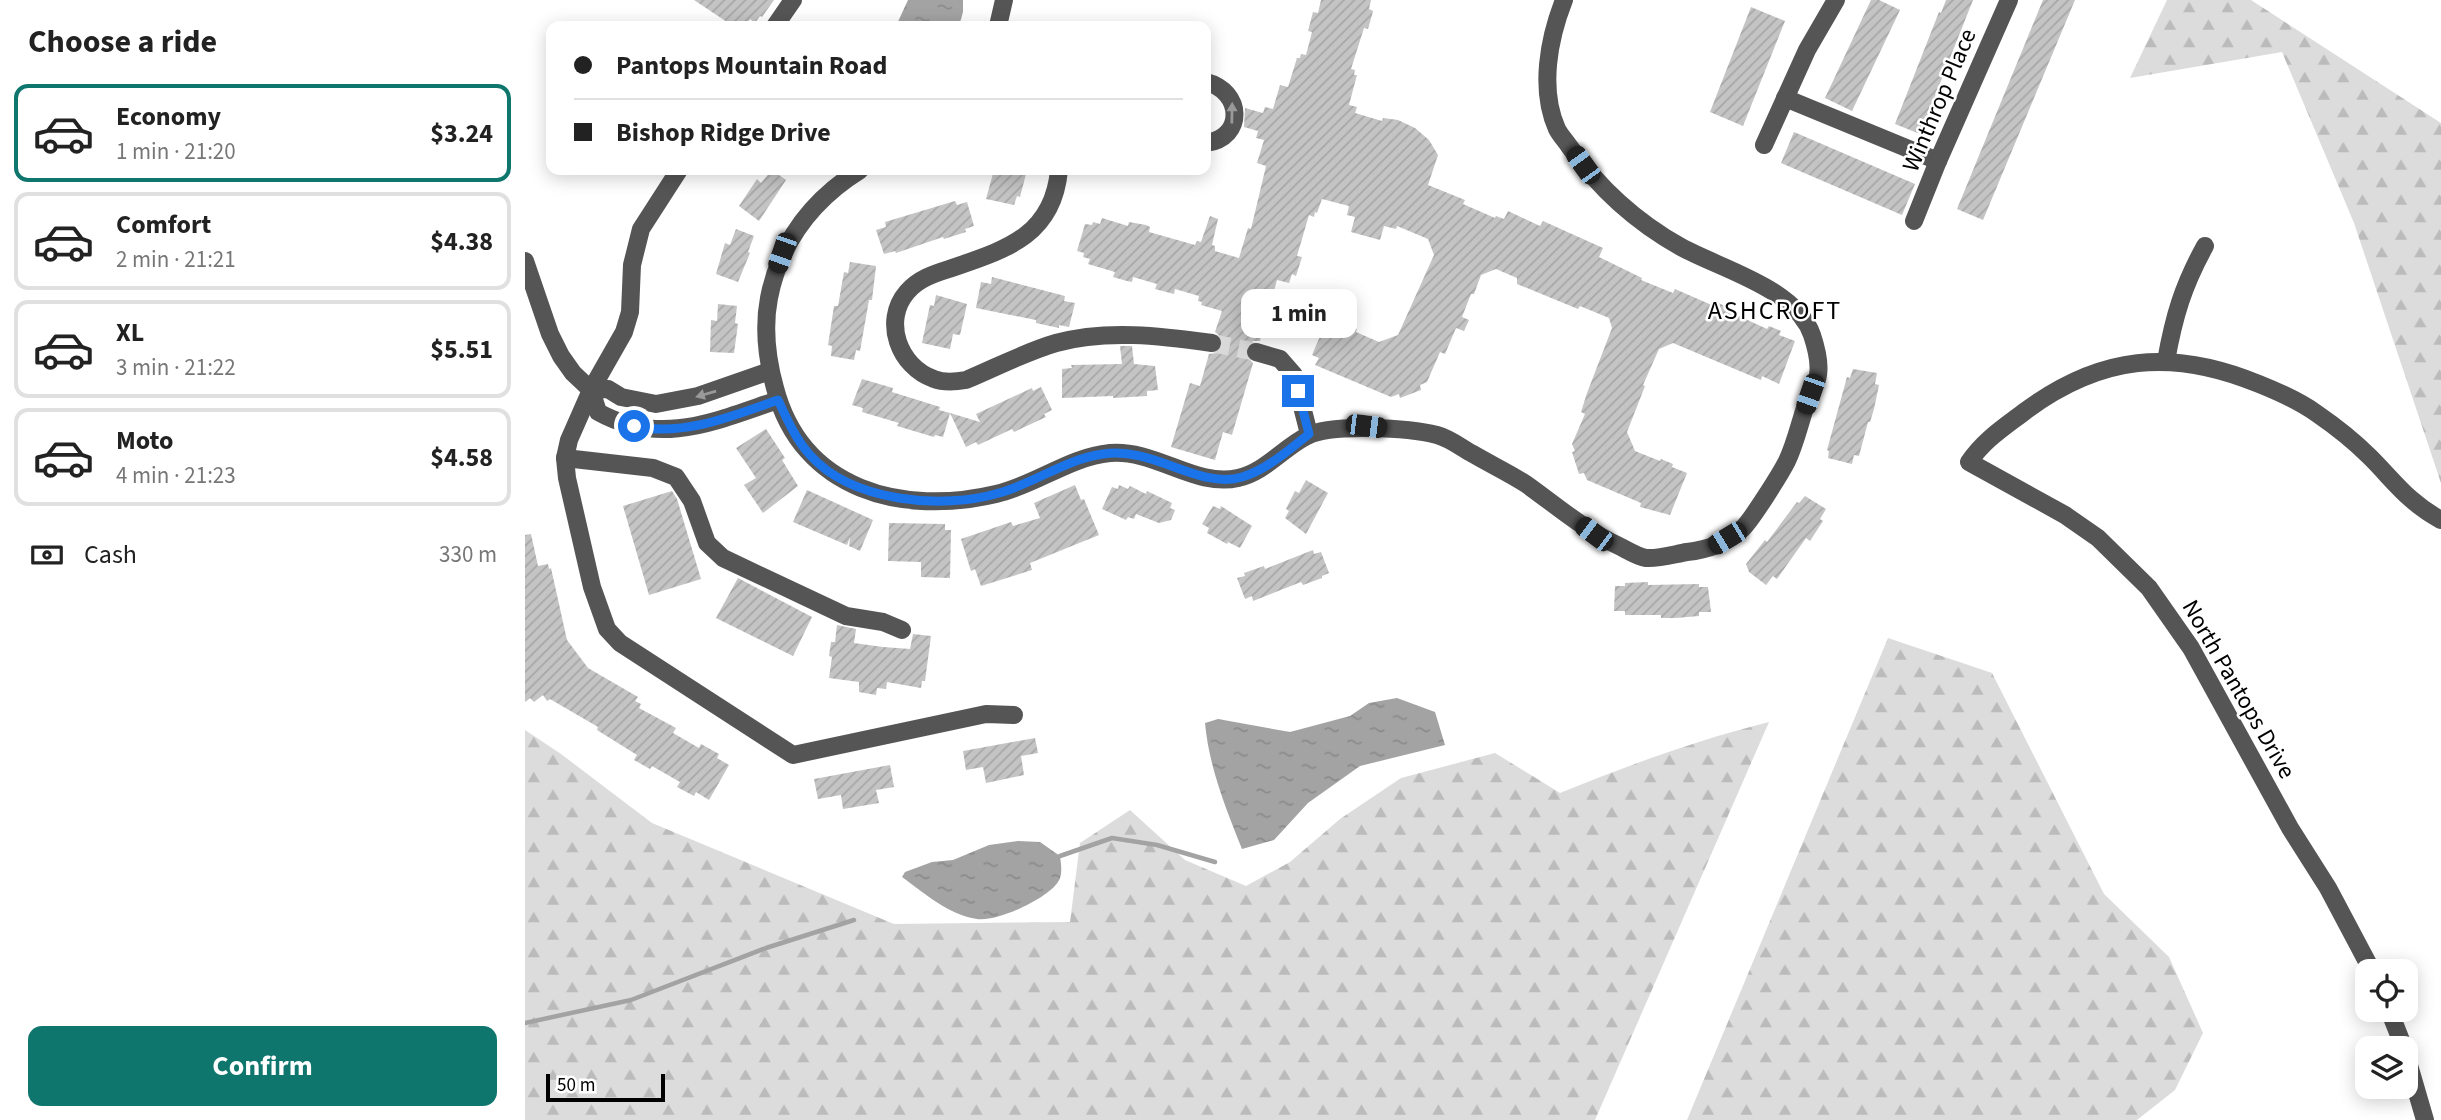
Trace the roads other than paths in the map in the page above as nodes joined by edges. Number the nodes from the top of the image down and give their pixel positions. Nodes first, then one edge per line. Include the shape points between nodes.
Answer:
1 (793, 0) edge
2 (1004, 0) edge
3 (1564, 0) edge
4 (1836, 0) edge
5 (2009, 0) edge
6 (778, 21) edge
7 (999, 21) edge
8 (1211, 83) edge
9 (1785, 98) junction
10 (1211, 141) edge
11 (1763, 145) dead end
12 (1938, 161) junction
13 (676, 175) edge
14 (853, 175) edge
15 (1058, 175) edge
16 (1914, 221) dead end
17 (2205, 246) dead end
18 (525, 261) edge
19 (1212, 343) tunnel mouth
20 (1256, 352) tunnel mouth
21 (2166, 361) junction
22 (771, 371) junction
23 (591, 390) junction
24 (778, 400) junction
25 (1309, 434) junction
26 (565, 458) junction
27 (2441, 520) edge
28 (902, 630) dead end
29 (1014, 715) dead end
30 (2366, 959) edge
31 (2418, 1096) edge
32 (2425, 1120) edge

1 - 6 street
2 - 7 street
3 - 25 street via 1554,27 1548,73 1550,102 1557,129 1583,165 1602,188 1678,246 1780,296 1812,333 1818,378 1786,462 1742,529 1706,550 1645,558 1594,534 1523,482 1440,435 1366,426
4 - 9 street
5 - 12 street, Winthrop Place
10 -> 8 street via 1223,137 1234,120 1231,99
9 - 11 street
9 - 12 street
12 - 16 street, Winthrop Place
13 - 23 street via 641,229 624,332
14 - 22 street via 822,197 782,253 767,308
15 - 19 street via 1050,209 1024,237 1002,251 920,280 908,289 895,314 894,328 912,366 936,380 951,382 1090,336 1159,335
17 - 21 street via 2181,296
18 - 23 street via 561,356
20 - 25 street via 1280,359 1294,374
21 - 27 street via 2234,374 2313,411 2354,442 2400,491
21 - 30 street, North Pantops Drive via 2116,367 2067,385 1988,438 1969,462 2087,530 2156,596 2191,648
22 -> 23 street via 698,396 656,404 621,397 608,389
22 - 24 street
23 - 24 street via 598,412 618,423 650,430 713,422
23 - 26 street
24 - 25 street via 798,439 823,468 867,492 920,500 997,494 1072,463 1112,453 1143,455 1224,481 1268,463
26 - 28 street via 653,468 676,477 692,501 707,544 723,558 846,616
26 - 29 street via 592,587 607,629 620,643 793,755 986,715
31 - 32 street

